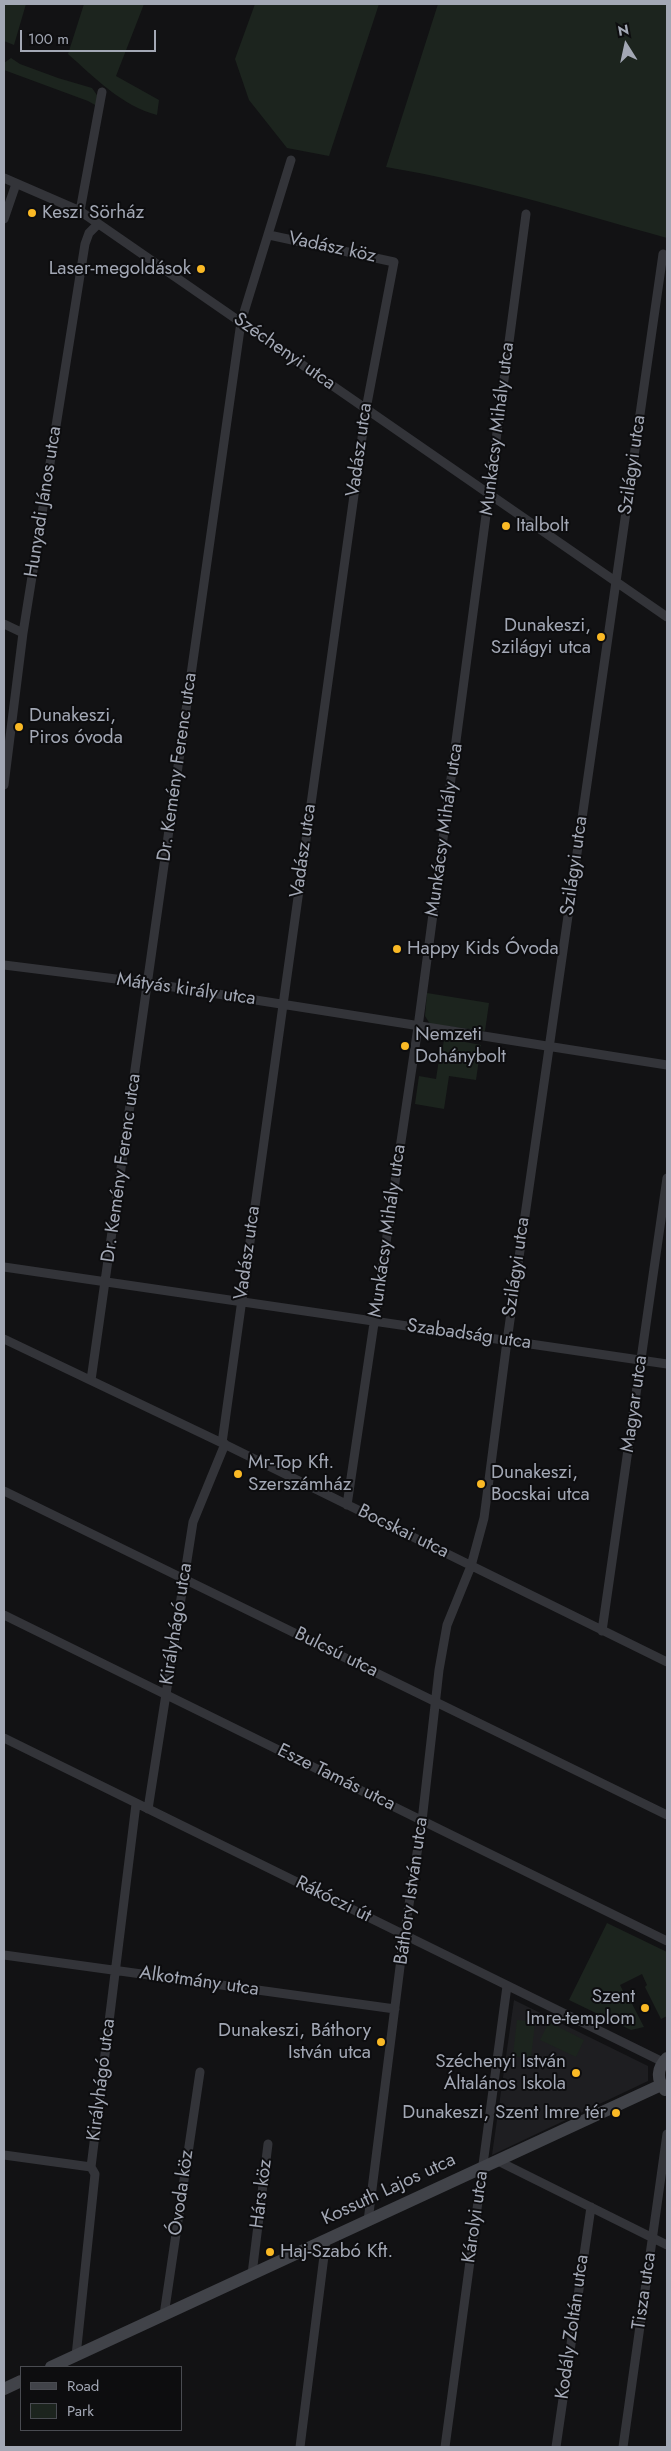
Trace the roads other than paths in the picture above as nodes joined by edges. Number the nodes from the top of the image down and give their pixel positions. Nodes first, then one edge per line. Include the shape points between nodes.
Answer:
1 (102, 92) dead end
2 (291, 160) dead end
3 (4, 178) edge
4 (16, 184) junction
5 (80, 211) junction
6 (526, 214) dead end
7 (4, 219) edge
8 (98, 224) junction
9 (269, 235) junction
10 (663, 254) dead end
11 (394, 262) joint
12 (241, 322) junction
13 (366, 409) junction
14 (490, 495) junction
15 (616, 582) junction
16 (667, 617) edge
17 (4, 624) edge
18 (23, 633) junction
19 (4, 779) edge
20 (4, 965) edge
21 (148, 983) junction
22 (283, 1004) junction
23 (418, 1027) junction
24 (549, 1046) junction
25 (667, 1064) edge
26 (667, 1178) edge
27 (4, 1267) edge
28 (106, 1282) junction
29 (241, 1302) junction
30 (375, 1321) junction
31 (4, 1338) edge
32 (507, 1340) junction
33 (641, 1360) junction
34 (667, 1364) edge
35 (91, 1380) junction
36 (224, 1443) junction
37 (4, 1491) edge
38 (347, 1505) junction
39 (471, 1566) junction
40 (183, 1578) junction
41 (4, 1614) edge
42 (602, 1631) junction
43 (667, 1662) edge
44 (166, 1694) junction
45 (435, 1702) junction
46 (4, 1738) edge
47 (136, 1804) junction
48 (148, 1809) junction
49 (667, 1815) edge
50 (422, 1821) junction
51 (405, 1935) junction
52 (667, 1942) edge
53 (4, 1955) edge
54 (116, 1970) junction
55 (507, 1986) junction
56 (395, 2009) junction
57 (665, 2060) edge
58 (200, 2072) dead end
59 (664, 2089) edge
60 (667, 2134) edge
61 (268, 2144) dead end
62 (4, 2155) edge
63 (498, 2161) junction
64 (91, 2167) junction
65 (483, 2168) junction
66 (591, 2207) junction
67 (368, 2221) junction
68 (652, 2238) junction
69 (326, 2240) junction
70 (667, 2245) edge
71 (252, 2274) junction
72 (164, 2315) junction
73 (76, 2356) junction
74 (53, 2366) edge
75 (20, 2381) edge
76 (4, 2389) edge
77 (300, 2447) edge
78 (445, 2447) edge
79 (556, 2447) edge
80 (623, 2447) edge

1 - 5 street
2 - 9 street, Dr. Kemény Ferenc utca
3 - 4 street, Széchenyi utca
4 - 5 street, Széchenyi utca
4 - 7 street
5 - 8 street, Széchenyi utca
6 - 14 street, Munkácsy Mihály utca
8 - 12 street, Széchenyi utca
8 - 18 street, Hunyadi János utca via 89,232 85,244
9 - 11 street, Vadász köz
9 - 12 street, Dr. Kemény Ferenc utca
10 - 15 street, Szilágyi utca
11 - 13 street, Vadász utca
12 - 13 street, Széchenyi utca
12 - 21 street, Dr. Kemény Ferenc utca
13 - 14 street, Széchenyi utca
13 - 22 street, Vadász utca
14 - 15 street, Széchenyi utca
14 - 23 street, Munkácsy Mihály utca
15 - 16 street, Széchenyi utca
15 - 24 street, Szilágyi utca
17 - 18 street
18 - 19 street, Hunyadi János utca
20 - 21 street, Mátyás király utca
21 - 22 street, Mátyás király utca
21 - 28 street, Dr. Kemény Ferenc utca
22 - 23 street, Mátyás király utca
22 - 29 street, Vadász utca
23 - 24 street, Mátyás király utca
23 - 30 street, Munkácsy Mihály utca
24 - 25 street
24 - 32 street, Szilágyi utca
26 - 33 street, Magyar utca
27 - 28 street, Szabadság utca
28 - 29 street, Szabadság utca
28 - 35 street, Dr. Kemény Ferenc utca
29 - 30 street, Szabadság utca
29 - 36 street, Vadász utca
30 - 32 street, Szabadság utca
30 - 38 street, Munkácsy Mihály utca
31 - 35 street, Bocskai utca
32 - 33 street, Szabadság utca
32 - 39 street, Szilágyi utca via 484,1518
33 - 34 street, Szabadság utca
33 - 42 street, Magyar utca
35 - 36 street, Bocskai utca
36 - 38 street, Bocskai utca
36 - 40 street, Királyhágó utca via 193,1522
37 - 40 street, Bulcsú utca
38 - 39 street, Bocskai utca
39 - 42 street, Bocskai utca
39 - 45 street, Báthory István utca via 447,1625
40 - 44 street, Királyhágó utca
40 - 45 street, Bulcsú utca
41 - 44 street, Esze Tamás utca
42 - 43 street, Bocskai utca
44 - 48 street, Királyhágó utca
44 - 50 street, Esze Tamás utca
45 - 49 street, Bulcsú utca
45 - 50 street, Báthory István utca
46 - 47 street, Rákóczi út
47 - 48 street, Rákóczi út
47 - 54 street, Királyhágó utca
48 - 51 street, Rákóczi út
50 - 51 street, Báthory István utca
50 - 52 street, Esze Tamás utca
51 - 55 street, Rákóczi út
51 - 56 street, Báthory István utca
53 - 54 street, Alkotmány utca
54 - 56 street, Alkotmány utca
54 - 64 street, Királyhágó utca
55 - 57 street, Rákóczi út
55 - 65 street, Károlyi utca
56 - 67 street, Báthory István utca
57 - 59 street via 659,2074
58 - 72 street, Óvoda köz
59 - 63 street, Kossuth Lajos utca
60 - 68 street, Tisza utca
61 - 71 street, Hárs köz
62 - 64 street
63 - 65 street, Kossuth Lajos utca
63 - 66 street
64 - 73 street, Királyhágó utca via 95,2174
65 - 67 street, Kossuth Lajos utca
65 - 78 street, Károlyi utca
66 - 68 street
66 - 79 street, Kodály Zoltán utca
67 - 69 street, Kossuth Lajos utca
68 - 70 street
68 - 80 street, Tisza utca
69 - 71 street, Kossuth Lajos utca
69 - 77 street
71 - 72 street, Kossuth Lajos utca
72 - 73 street, Kossuth Lajos utca
73 - 74 street, Kossuth Lajos utca
75 - 76 street

